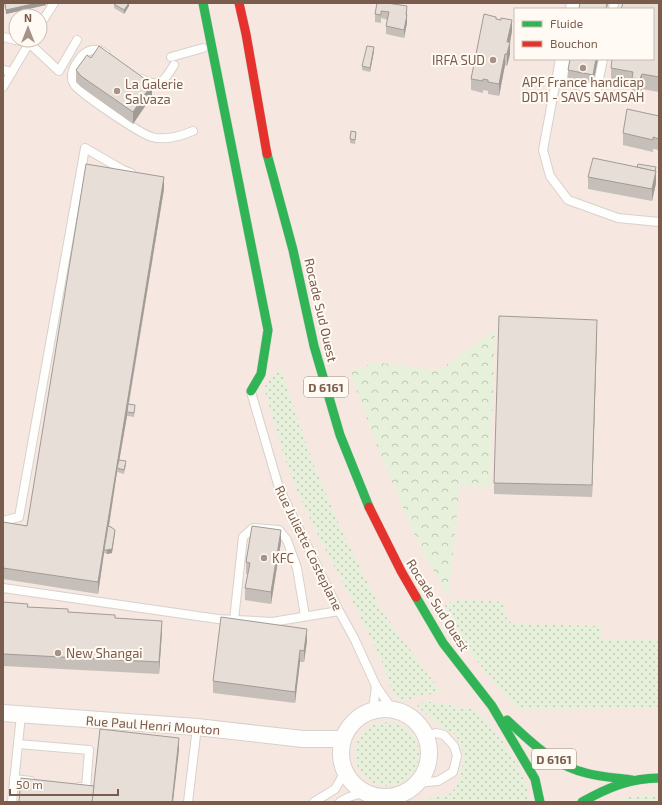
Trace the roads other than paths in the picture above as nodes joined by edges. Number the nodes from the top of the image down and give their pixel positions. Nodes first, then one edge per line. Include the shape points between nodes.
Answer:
1 (54, 3) edge
2 (203, 3) edge
3 (239, 3) edge
4 (242, 3) edge
5 (48, 12) edge
6 (246, 34) junction
7 (77, 40) dead end
8 (26, 48) edge
9 (36, 48) edge
10 (203, 48) dead end
11 (171, 56) dead end
12 (114, 60) edge
13 (560, 60) edge
14 (566, 60) edge
15 (603, 60) edge
16 (174, 65) dead end
17 (3, 70) edge
18 (12, 72) junction
19 (137, 75) edge
20 (3, 87) edge
21 (194, 131) dead end
22 (142, 177) edge
23 (659, 222) edge
24 (248, 381) dead end
25 (251, 391) junction
26 (3, 521) edge
27 (3, 588) edge
28 (339, 611) junction
29 (305, 616) junction
30 (234, 620) junction
31 (376, 686) junction
32 (492, 706) junction
33 (392, 709) junction
34 (372, 710) junction
35 (3, 714) edge
36 (21, 715) junction
37 (197, 727) junction
38 (426, 736) junction
39 (18, 744) junction
40 (341, 744) junction
41 (344, 772) junction
42 (659, 778) edge
43 (14, 779) junction
44 (632, 780) junction
45 (36, 782) edge
46 (72, 786) edge
47 (365, 792) junction
48 (409, 792) edge
49 (385, 799) edge
50 (12, 802) edge
51 (188, 802) edge
52 (314, 802) edge
53 (340, 802) edge
54 (540, 802) edge
55 (582, 802) edge

1 - 5 lane
2 - 25 main road via 268,330 261,374
3 - 6 main road, Rocade Sud Ouest / D 6161
4 - 6 main road
6 - 32 main road, Rocade Sud Ouest / D 6161 via 268,153 314,346 340,435 368,505 401,571 443,643
7 - 9 lane via 59,71
8 - 18 lane
10 - 11 lane
12 - 21 lane via 98,50 91,50 75,66 72,74 73,84 81,92 152,137 164,139
13 - 23 lane via 543,150 550,176 568,200 618,218
14 - 15 lane via 562,82 597,89
16 - 19 lane via 167,77 157,83 151,84
17 - 18 lane
18 - 20 lane
22 - 26 lane via 123,170 85,148 19,517
24 - 25 lane, Rue Juliette Costeplane
25 - 28 lane, Rue Juliette Costeplane via 279,488
27 - 30 lane via 218,620
28 - 29 lane
28 - 31 lane, Rue Juliette Costeplane
29 - 30 lane via 272,622
29 - 30 lane via 297,568 287,540 279,530 253,528 243,537
31 - 33 lane, Rue Juliette Costeplane
31 - 34 lane
32 - 44 main road, Rocade Sud Ouest / D 6161 via 539,749 560,764 588,773
32 - 54 main road, Rocade Sud Ouest / D 6161 via 535,779
33 - 34 street
33 - 38 street via 416,721
34 - 40 street via 356,719 348,728
35 - 36 street, Rue Paul Henri Mouton
36 - 37 street, Rue Paul Henri Mouton
36 - 39 lane
37 - 40 street, Rue Paul Henri Mouton
37 - 51 lane
38 - 48 street via 429,756 426,768
38 - 48 lane via 436,733 444,735 454,746 457,756 453,772
39 - 43 lane
39 - 46 lane via 90,750 86,788
40 - 41 street
41 - 47 street via 353,784
41 - 52 lane via 335,789
42 - 44 main road
43 - 45 lane
43 - 50 lane
44 - 55 main road via 605,789
47 - 49 street
47 - 53 lane
48 - 49 street

